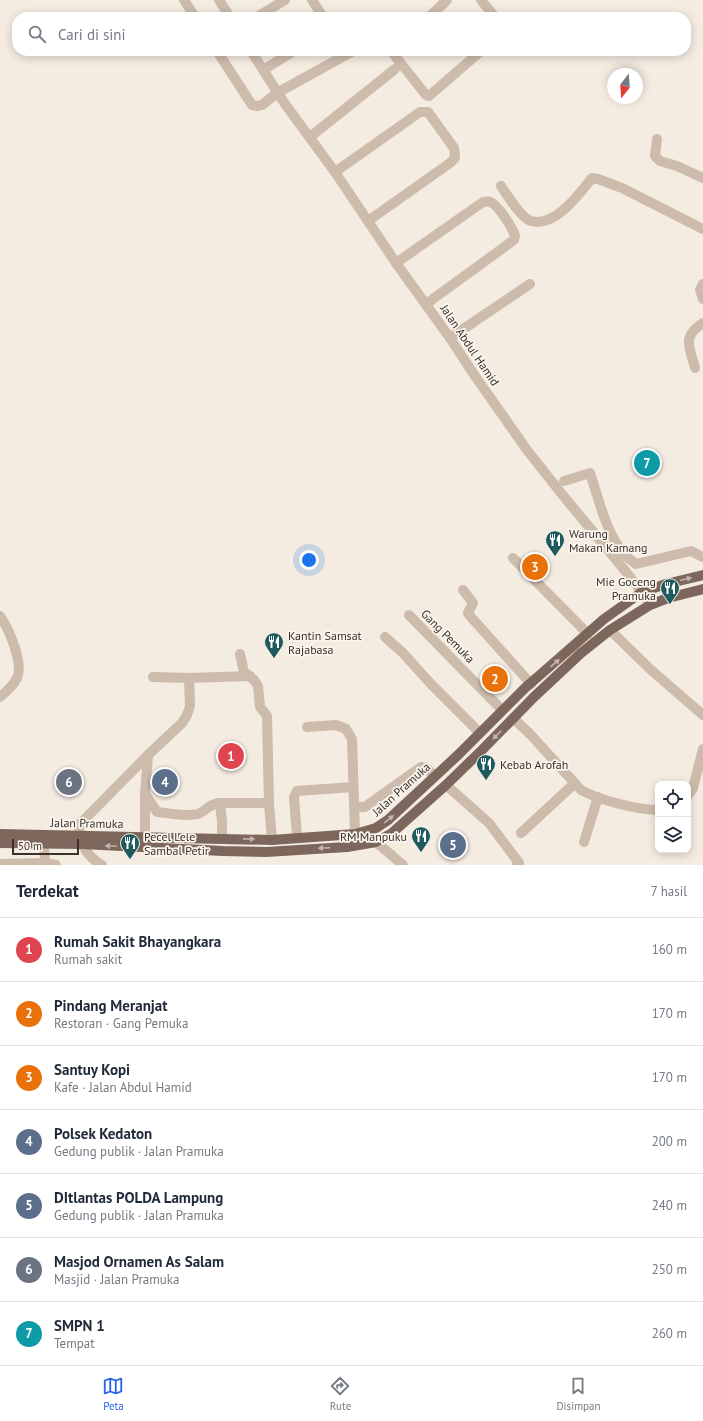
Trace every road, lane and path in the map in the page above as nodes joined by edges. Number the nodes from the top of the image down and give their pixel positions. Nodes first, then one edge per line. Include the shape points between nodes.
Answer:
1 (184, 0) edge
2 (219, 0) edge
3 (285, 0) edge
4 (312, 0) edge
5 (447, 0) edge
6 (481, 0) edge
7 (192, 12) edge
8 (227, 12) edge
9 (265, 12) edge
10 (320, 12) edge
11 (434, 12) edge
12 (491, 12) edge
13 (220, 56) edge
14 (254, 56) edge
15 (286, 56) edge
16 (344, 56) edge
17 (395, 56) edge
18 (475, 56) edge
19 (394, 69) dead end
20 (263, 70) junction
21 (277, 93) junction
22 (310, 137) junction
23 (658, 139) dead end
24 (335, 172) junction
25 (703, 178) edge
26 (501, 186) dead end
27 (368, 221) junction
28 (703, 229) edge
29 (396, 263) junction
30 (530, 284) dead end
31 (703, 284) edge
32 (703, 299) edge
33 (426, 304) junction
34 (703, 323) edge
35 (450, 338) junction
36 (695, 368) dead end
37 (564, 481) dead end
38 (703, 557) edge
39 (513, 558) dead end
40 (703, 575) edge
41 (703, 589) edge
42 (463, 590) dead end
43 (642, 592) junction
44 (650, 605) junction
45 (409, 615) dead end
46 (1, 622) edge
47 (610, 630) junction
48 (588, 634) junction
49 (385, 637) dead end
50 (240, 654) dead end
51 (250, 676) junction
52 (153, 677) dead end
53 (190, 678) junction
54 (528, 686) junction
55 (0, 689) edge
56 (0, 697) edge
57 (534, 697) junction
58 (502, 710) junction
59 (703, 715) edge
60 (513, 718) junction
61 (307, 727) dead end
62 (480, 733) junction
63 (703, 748) edge
64 (148, 755) junction
65 (435, 776) junction
66 (575, 783) junction
67 (446, 785) junction
68 (353, 787) junction
69 (691, 790) edge
70 (145, 794) junction
71 (598, 797) junction
72 (269, 802) junction
73 (220, 803) junction
74 (354, 807) junction
75 (655, 810) edge
76 (521, 833) dead end
77 (0, 834) edge
78 (355, 834) junction
79 (297, 837) junction
80 (145, 838) junction
81 (222, 839) junction
82 (80, 840) junction
83 (272, 840) junction
84 (376, 842) junction
85 (584, 842) dead end
86 (0, 843) edge
87 (44, 844) junction
88 (223, 851) junction
89 (45, 863) junction
90 (0, 864) edge
91 (100, 864) edge
92 (56, 865) edge
93 (403, 865) edge
94 (517, 865) edge

1 - 7 street
2 - 8 street
3 - 9 street
4 - 10 street
5 - 11 street
6 - 12 street
13 - 21 street via 252,105 262,105
14 - 20 street, Jalan Abdul Hamid
15 - 20 street
16 - 21 street
17 - 18 street via 429,96
19 - 22 street
20 - 21 street, Jalan Abdul Hamid
21 - 22 street, Jalan Abdul Hamid
22 - 24 street, Jalan Abdul Hamid
23 - 25 street via 655,156 660,161
24 - 27 street, Jalan Abdul Hamid
24 - 27 street via 420,112 428,112 454,148 455,158 450,163
26 - 28 street via 530,221 548,220 559,214 592,178 622,188
27 - 29 street, Jalan Abdul Hamid
29 - 33 street, Jalan Abdul Hamid
29 - 33 street via 483,202 495,205 511,225 516,236 514,240
30 - 35 street
31 - 32 street via 700,290
33 - 35 street, Jalan Abdul Hamid
34 - 36 street via 695,328 688,340
35 - 43 street, Jalan Abdul Hamid via 527,450
37 - 38 street via 590,473 614,540 636,564 691,551
39 - 48 street
43 -> 40 main road, Jalan Pramuka
41 - 44 main road, Jalan Pramuka
42 - 54 street via 473,603 468,613 470,616
43 - 44 street, Jalan Abdul Hamid
43 - 48 main road, Jalan Pramuka via 604,619
44 - 47 main road, Jalan Pramuka
45 - 58 street, Gang Pemuka
46 - 55 street via 13,666 12,675
46 - 56 street via 14,648 18,677
47 - 57 main road, Jalan Pramuka
47 - 59 street
54 -> 48 main road, Jalan Pramuka
49 - 62 street
50 - 51 street via 244,672
51 - 53 street
51 - 72 street via 258,686 260,707 267,716
52 - 53 street
53 - 64 street via 187,715 182,723
54 - 57 main road
54 - 58 main road, Jalan Pramuka
57 - 60 main road, Jalan Pramuka
58 - 62 main road, Jalan Pramuka
60 - 66 street
60 -> 67 main road, Jalan Pramuka
61 - 68 street via 336,725 346,728 352,739
62 - 65 main road, Jalan Pramuka
63 - 69 street
64 - 70 street
64 - 82 street via 79,825
65 - 74 street via 421,767 369,804
78 -> 65 main road, Jalan Pramuka via 376,828 388,820
66 - 71 street via 581,790
66 - 76 street
67 - 84 main road, Jalan Pramuka via 392,833
67 - 94 street via 489,823 519,863
68 - 74 street
68 - 79 street via 297,791 294,797
70 - 73 street via 157,812 188,815 200,813 211,804
70 - 80 street
71 - 75 street
71 - 85 street
72 - 73 street
72 - 83 street
73 - 81 street
74 - 78 street
77 - 82 main road, Jalan Pramuka
78 - 79 main road, Jalan Pramuka
79 - 83 main road, Jalan Pramuka
80 - 81 main road, Jalan Pramuka
80 - 82 main road, Jalan Pramuka
81 -> 83 main road, Jalan Pramuka
81 - 88 main road
82 - 87 main road, Jalan Pramuka
88 -> 82 main road, Jalan Pramuka
82 - 91 street
84 -> 88 main road, Jalan Pramuka via 347,847 266,852
84 - 93 street
86 - 87 main road, Jalan Pramuka
87 - 89 street
89 - 90 street
89 - 92 street

